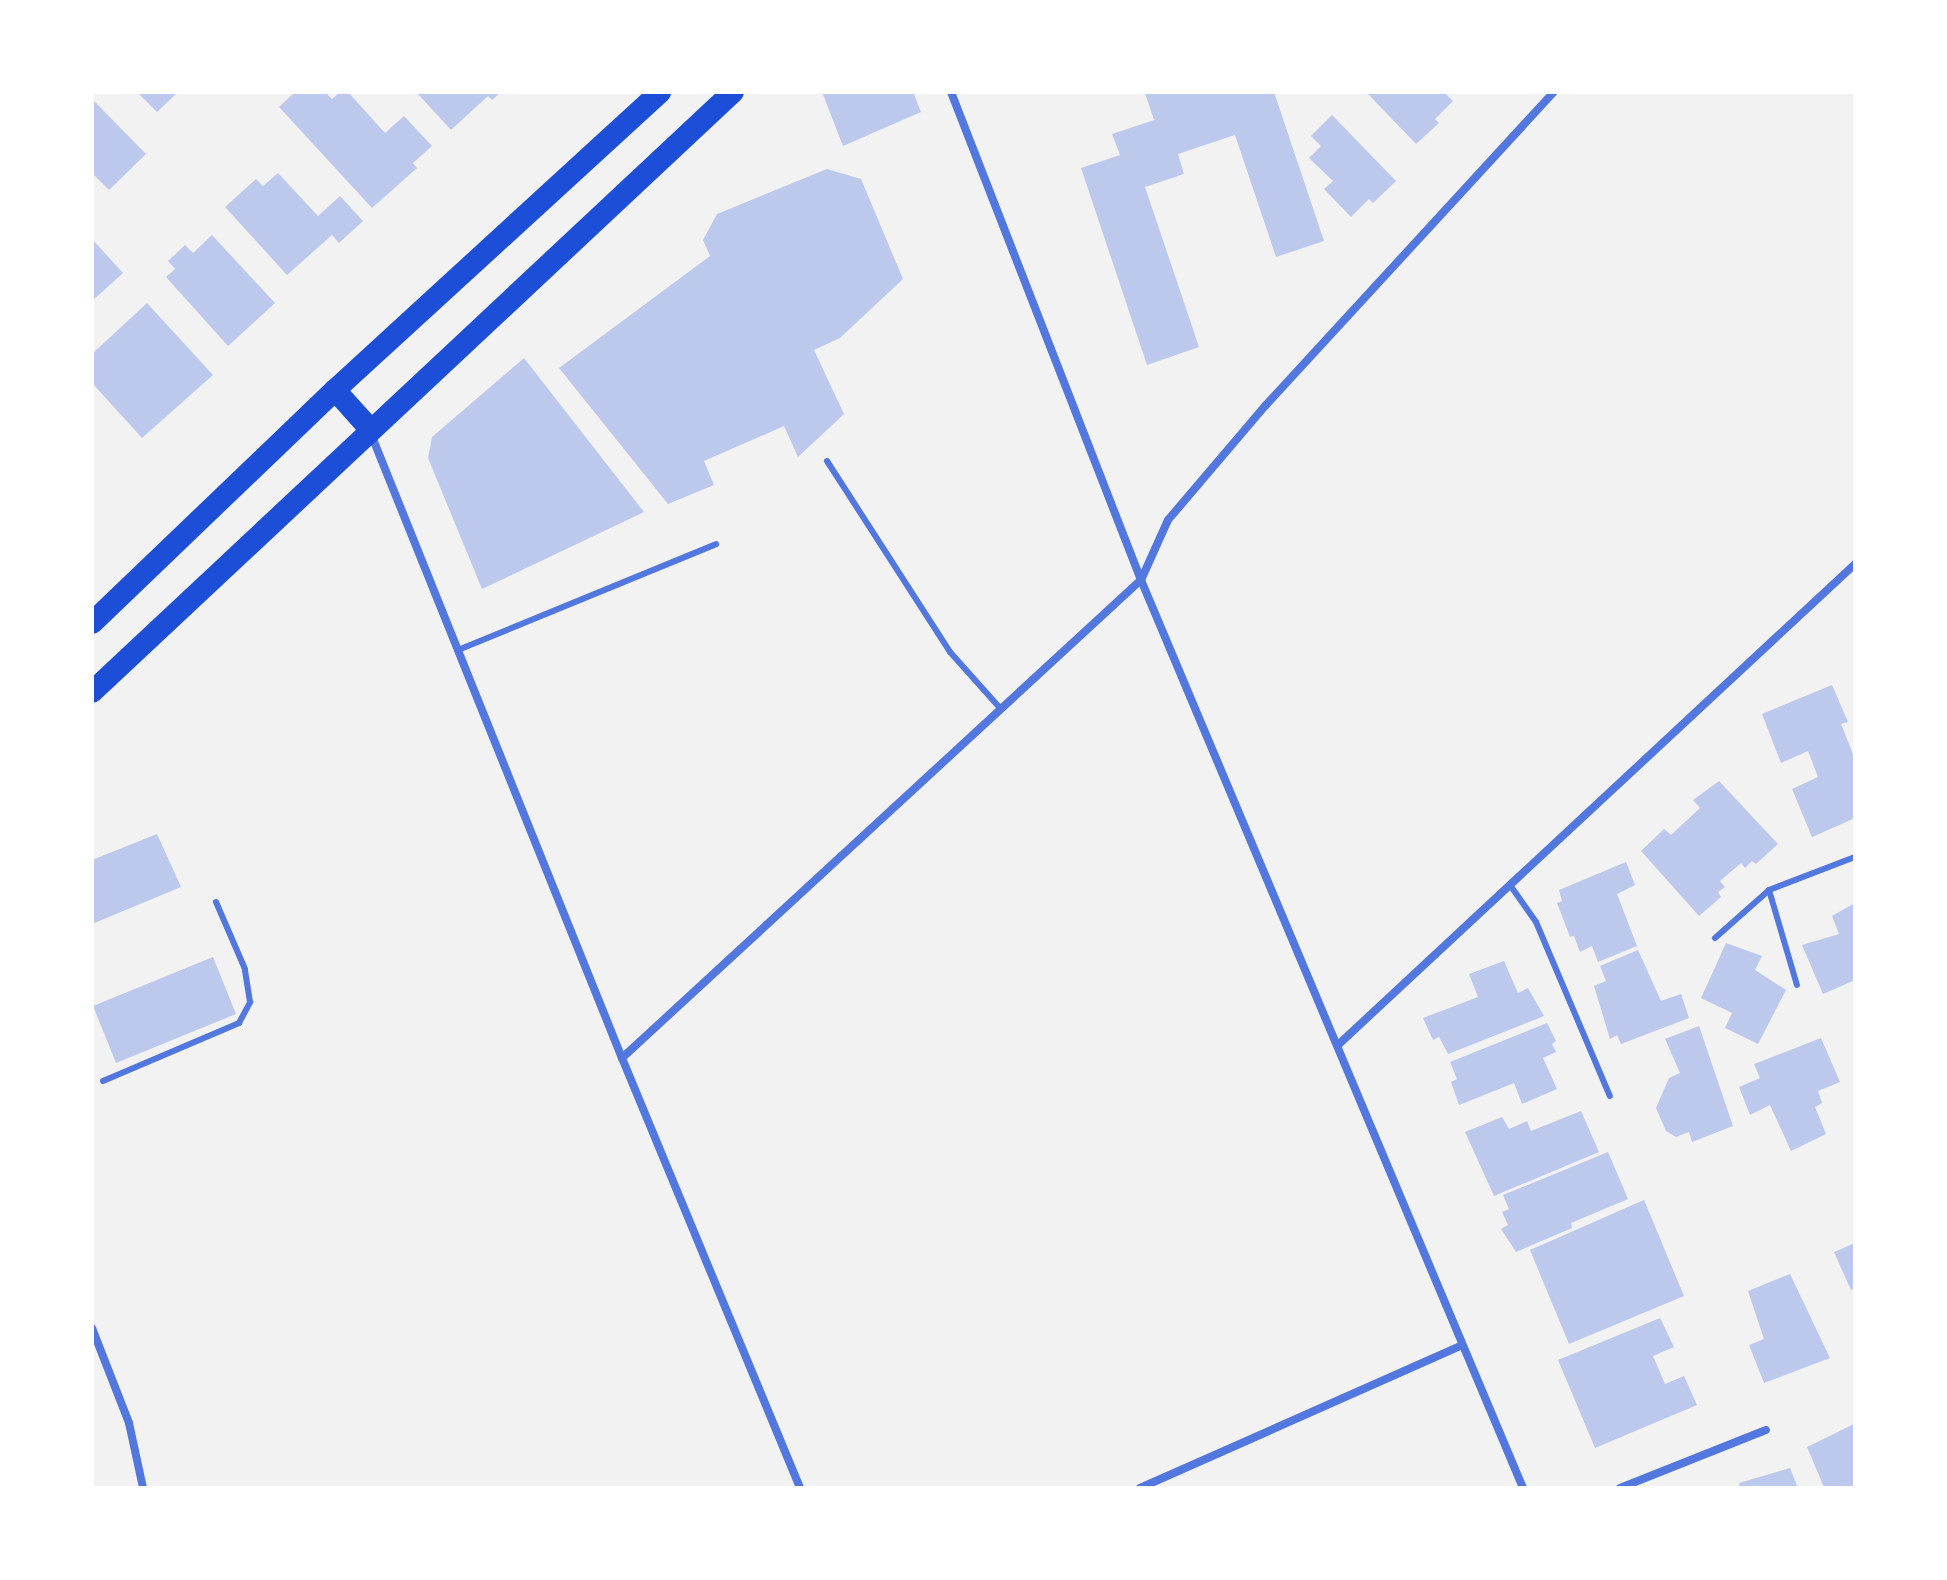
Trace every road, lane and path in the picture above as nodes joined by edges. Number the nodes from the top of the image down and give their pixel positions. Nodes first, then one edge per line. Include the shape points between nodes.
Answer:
1 (660, 92) edge
2 (733, 92) edge
3 (951, 92) edge
4 (1554, 92) edge
5 (335, 390) junction
6 (370, 429) junction
7 (827, 461) dead end
8 (716, 544) dead end
9 (1855, 564) edge
10 (1141, 580) junction
11 (92, 623) edge
12 (458, 650) junction
13 (92, 692) edge
14 (1001, 709) junction
15 (1855, 857) edge
16 (1510, 885) junction
17 (1769, 890) junction
18 (216, 902) dead end
19 (1715, 938) dead end
20 (1797, 985) dead end
21 (1339, 1044) junction
22 (622, 1058) junction
23 (103, 1081) dead end
24 (1610, 1096) dead end
25 (92, 1328) edge
26 (1460, 1346) junction
27 (1766, 1430) dead end
28 (143, 1488) edge
29 (800, 1488) edge
30 (1140, 1488) edge
31 (1523, 1488) edge
32 (1620, 1488) edge

1 - 5 highway
2 - 6 highway
3 - 10 street
4 - 10 street via 1266,405 1168,520
5 - 6 highway
5 - 11 highway
6 - 12 street
6 - 13 highway
7 - 14 lane via 950,652
8 - 12 lane
9 - 16 street
10 - 14 street
10 - 21 street
12 - 22 street
14 - 22 street
15 - 17 lane
16 - 21 street
16 - 24 lane via 1536,922
17 - 19 lane
17 - 20 lane
18 - 23 lane via 245,969 250,1002 239,1023
21 - 26 street
22 - 29 street
25 - 28 street via 129,1423
26 - 30 street
26 - 31 street
27 - 32 street

